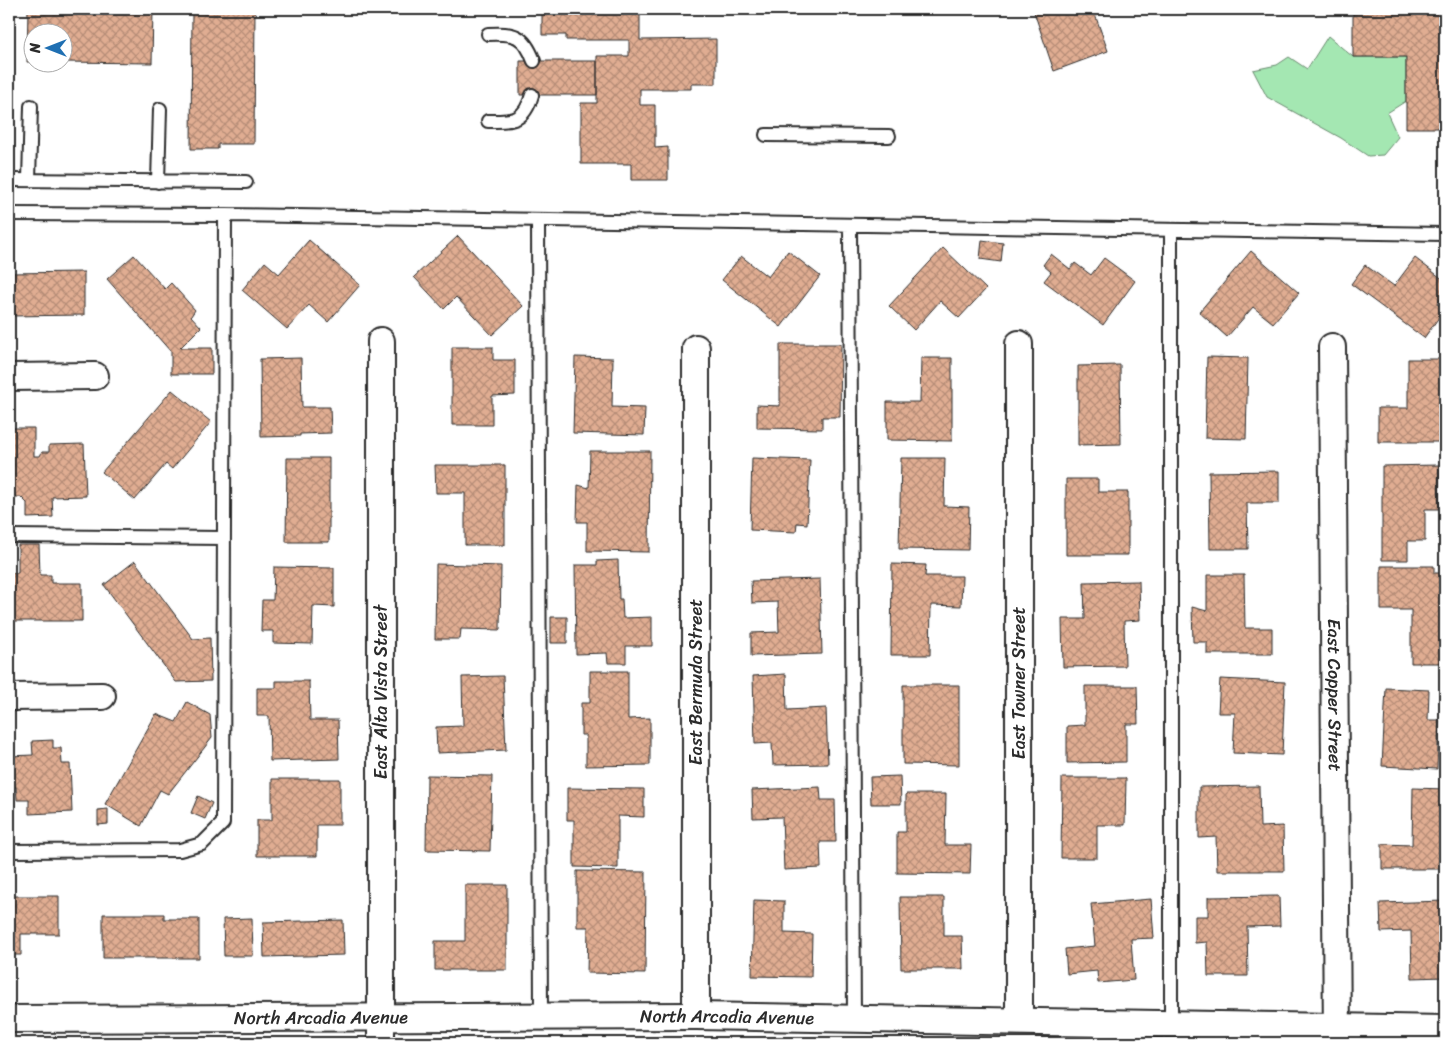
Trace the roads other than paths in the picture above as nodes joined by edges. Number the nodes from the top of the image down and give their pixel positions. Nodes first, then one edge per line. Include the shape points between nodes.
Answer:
1 (488, 34) dead end
2 (534, 61) dead end
3 (532, 95) dead end
4 (31, 106) dead end
5 (160, 109) dead end
6 (488, 121) dead end
7 (766, 135) dead end
8 (889, 136) dead end
9 (9, 180) edge
10 (29, 180) junction
11 (158, 182) junction
12 (246, 182) dead end
13 (9, 214) edge
14 (224, 215) junction
15 (538, 220) junction
16 (850, 225) junction
17 (1171, 230) junction
18 (1445, 234) edge
19 (381, 342) dead end
20 (1019, 344) dead end
21 (1332, 347) dead end
22 (696, 348) dead end
23 (96, 376) dead end
24 (9, 377) edge
25 (9, 536) edge
26 (224, 538) junction
27 (102, 696) dead end
28 (9, 697) edge
29 (9, 851) edge
30 (381, 1016) junction
31 (696, 1016) junction
32 (541, 1017) junction
33 (9, 1019) edge
34 (854, 1019) junction
35 (1019, 1021) junction
36 (1171, 1023) junction
37 (1445, 1029) edge
38 (1337, 1034) edge
39 (382, 1043) edge

1 - 2 lane via 511,33 520,38
3 - 6 lane via 525,113 512,121
4 - 10 lane
5 - 11 lane
7 - 8 lane
9 - 10 lane
10 - 11 lane
11 - 12 lane
13 - 14 lane
14 - 15 lane
14 - 26 lane
15 - 16 lane
15 - 32 lane
16 - 17 lane
16 - 34 lane
17 - 18 lane
17 - 36 lane
19 - 30 street, East Alta Vista Street
20 - 35 street, East Towner Street
21 - 38 street, East Copper Street
22 - 31 street, East Bermuda Street
23 - 24 street
25 - 26 lane
26 - 29 lane via 223,823 202,844 180,850
27 - 28 street
30 - 32 street, North Arcadia Avenue
30 - 33 street, North Arcadia Avenue
30 - 39 street, East Alta Vista Street
31 - 32 street, North Arcadia Avenue
31 - 34 street, North Arcadia Avenue
34 - 35 street, North Arcadia Avenue
35 - 36 street, North Arcadia Avenue
36 - 38 street, North Arcadia Avenue
37 - 38 street, North Arcadia Avenue

